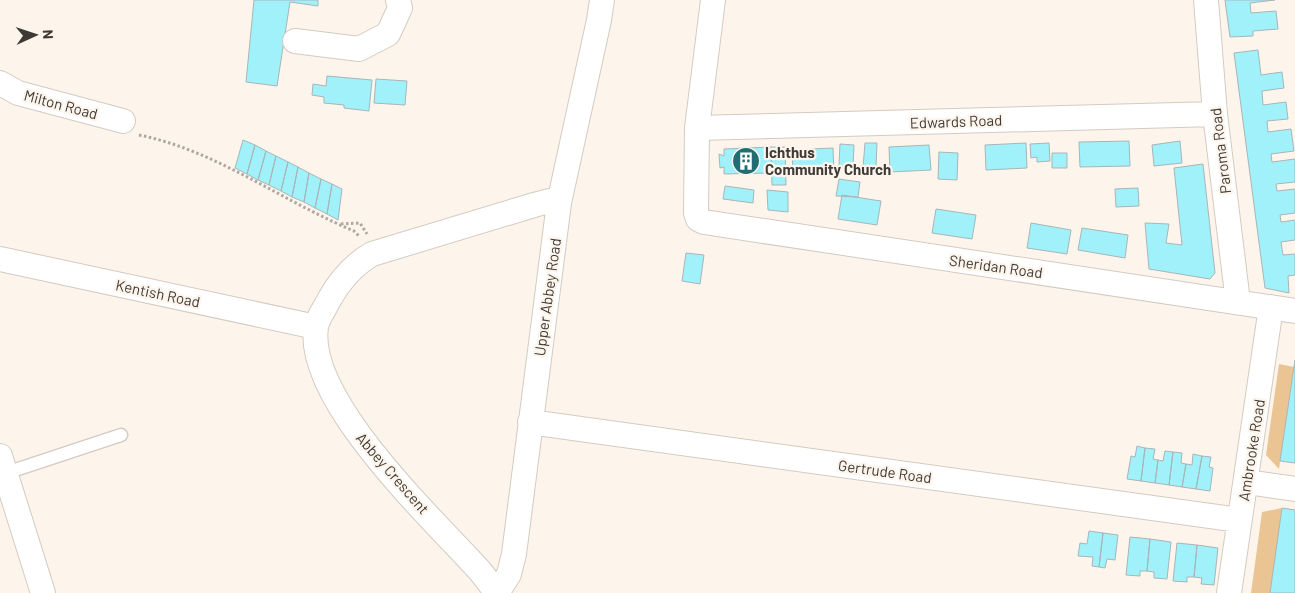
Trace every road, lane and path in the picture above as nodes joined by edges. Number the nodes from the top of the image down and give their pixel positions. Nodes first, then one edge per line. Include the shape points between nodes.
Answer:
1 (398, 0) edge
2 (602, 0) edge
3 (713, 0) edge
4 (1206, 0) edge
5 (296, 40) dead end
6 (0, 83) edge
7 (1215, 114) junction
8 (123, 121) dead end
9 (697, 128) junction
10 (160, 139) dead end
11 (559, 203) junction
12 (338, 224) junction
13 (354, 231) dead end
14 (366, 231) dead end
15 (0, 259) edge
16 (1238, 302) junction
17 (1272, 308) junction
18 (1295, 311) edge
19 (316, 327) junction
20 (530, 422) junction
21 (121, 435) dead end
22 (3, 465) edge
23 (1247, 482) junction
24 (1295, 489) edge
25 (1239, 520) junction
26 (43, 593) edge
27 (497, 593) edge
28 (1229, 593) edge

1 - 5 street via 400,8 388,34 360,49
2 - 11 street, Upper Abbey Road
3 - 9 street
4 - 7 street, Paroma Road
6 - 8 street, Milton Road via 18,93
7 - 9 street, Edwards Road
7 - 16 street, Paroma Road
9 - 16 street, Sheridan Road via 696,206 698,219 710,224
10 - 12 path via 195,152
11 - 19 street via 550,201 534,205 372,254 355,264 334,292
11 - 20 street, Upper Abbey Road
12 - 13 path
12 - 14 path via 360,223
15 - 19 street, Kentish Road
16 - 17 street, Sheridan Road
17 - 18 street, Sheridan Road
17 - 23 street, Ambrooke Road
19 - 27 street, Abbey Crescent via 318,362 336,402 366,445 480,570
20 - 25 street, Gertrude Road
20 - 27 street, Upper Abbey Road via 514,554 509,574
21 - 22 lane
22 - 26 street
23 - 24 street
23 - 25 street, Ambrooke Road
25 - 28 street, Ambrooke Road

